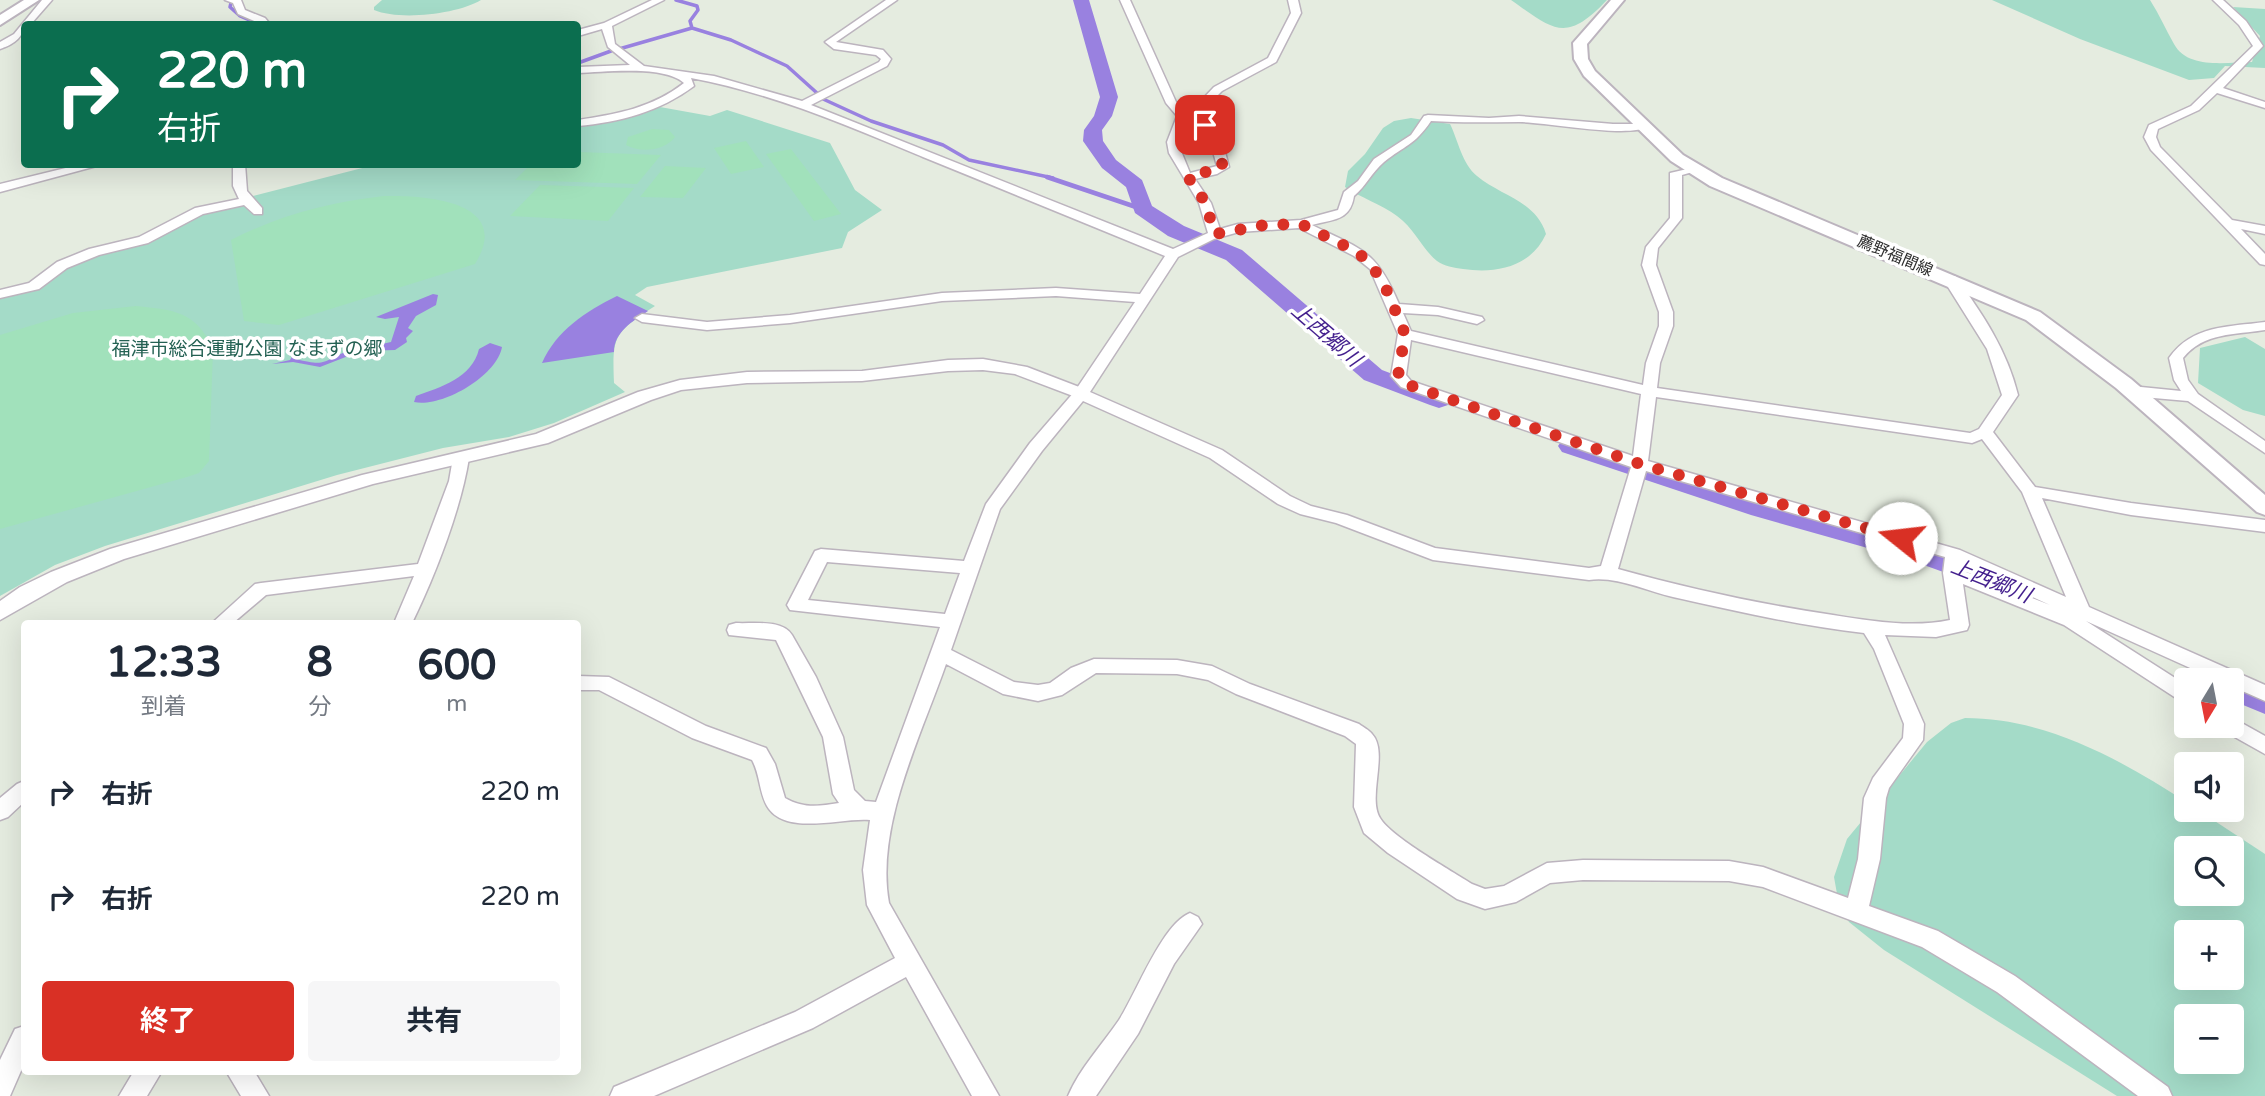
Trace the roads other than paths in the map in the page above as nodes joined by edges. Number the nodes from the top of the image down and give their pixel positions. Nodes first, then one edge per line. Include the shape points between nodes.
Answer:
1 (33, 0) edge
2 (47, 0) edge
3 (230, 0) edge
4 (659, 0) edge
5 (892, 0) edge
6 (1125, 0) edge
7 (1293, 0) edge
8 (1618, 0) edge
9 (2218, 0) edge
10 (0, 21) edge
11 (29, 21) edge
12 (263, 21) edge
13 (607, 25) junction
14 (21, 30) edge
15 (581, 32) edge
16 (0, 46) edge
17 (639, 67) junction
18 (617, 68) junction
19 (581, 70) edge
20 (2214, 89) junction
21 (803, 105) junction
22 (2265, 105) edge
23 (581, 123) edge
24 (1643, 126) junction
25 (82, 168) edge
26 (239, 168) edge
27 (1692, 169) junction
28 (1188, 177) junction
29 (0, 188) edge
30 (244, 201) junction
31 (258, 211) dead end
32 (2225, 222) junction
33 (1301, 224) junction
34 (2265, 230) edge
35 (1213, 235) junction
36 (1173, 254) junction
37 (2265, 261) edge
38 (1950, 279) junction
39 (0, 294) edge
40 (1143, 298) junction
41 (1396, 308) junction
42 (642, 318) dead end
43 (1477, 320) dead end
44 (2265, 326) edge
45 (1405, 334) junction
46 (2131, 391) junction
47 (1651, 393) junction
48 (1080, 394) junction
49 (2192, 397) junction
50 (1985, 432) junction
51 (2265, 448) edge
52 (461, 458) junction
53 (1638, 470) junction
54 (2030, 491) junction
55 (2265, 507) edge
56 (2265, 526) edge
57 (1953, 564) junction
58 (969, 568) junction
59 (424, 569) junction
60 (1609, 570) junction
61 (0, 612) edge
62 (2076, 614) junction
63 (225, 620) edge
64 (404, 620) edge
65 (952, 621) junction
66 (1870, 627) junction
67 (736, 629) dead end
68 (941, 653) junction
69 (581, 684) edge
70 (2174, 686) edge
71 (2265, 693) edge
72 (2244, 732) edge
73 (2265, 746) edge
74 (21, 793) edge
75 (860, 810) junction
76 (0, 811) edge
77 (883, 812) junction
78 (1856, 912) junction
79 (1190, 924) dead end
80 (909, 963) junction
81 (21, 1044) edge
82 (146, 1075) edge
83 (242, 1075) edge
84 (0, 1088) edge
85 (132, 1096) edge
86 (256, 1096) edge
87 (624, 1096) edge
88 (986, 1096) edge
89 (1081, 1096) edge
90 (2159, 1096) edge

1 - 10 main road
2 - 11 street
3 - 12 street via 237,1 241,12
4 - 13 street
5 - 21 street via 830,42 879,52 886,59 883,64
6 - 28 street via 1171,103 1182,116 1173,147
7 - 28 street via 1296,13 1272,60 1218,89 1198,109 1215,137 1223,167
8 - 24 main road, 薦野福間線 via 1582,39 1579,52 1589,73
9 - 20 street via 2243,23 2258,46
13 - 15 street
13 - 17 street via 614,49
14 - 16 street
17 - 18 street
17 - 21 street via 694,74
18 - 19 street
18 - 23 street via 677,75 690,84 663,104
20 - 22 street
20 - 32 street via 2195,108 2153,127 2150,137 2155,148
21 - 36 street
24 - 27 main road, 薦野福間線
24 - 33 street via 1428,118 1408,143 1378,161 1348,195 1342,213
25 - 29 street
26 - 30 street
27 - 38 main road, 薦野福間線
27 - 47 street via 1676,173 1676,218 1649,256 1666,319 1653,363
28 - 35 street via 1205,202
30 - 31 street
30 - 39 street via 199,211 143,240 62,265 34,286
32 - 34 street
32 - 37 street
33 - 35 street
33 - 41 street via 1367,260
35 - 36 street
36 - 40 street
38 - 46 main road, 薦野福間線 via 2042,322
38 - 50 street via 1974,310 2008,385 2010,395
40 - 42 street via 1056,292 942,297 842,313 716,325
40 - 48 street
41 - 43 street
41 - 45 street
44 - 49 street via 2203,334 2182,350 2176,358 2178,370
45 - 47 street
45 - 53 street via 1398,376 1406,384
46 - 49 street
46 - 55 main road, 薦野福間線
47 - 50 street via 1962,438
47 - 53 street
48 - 52 street via 1024,371 979,364 864,376 704,381 653,392 541,439
48 - 58 street via 992,508
48 - 60 street via 1216,454 1284,500 1433,554 1589,573
49 - 51 street
50 - 54 street
52 - 59 street
52 - 61 street via 319,493 117,554 59,576
53 - 57 street
53 - 60 street
54 - 56 street
54 - 62 street
57 - 62 street
57 - 66 street via 1960,625 1947,631
58 - 65 street
58 - 65 street via 821,555 796,605
59 - 63 street via 261,589
59 - 64 street
60 - 66 street via 1622,578 1694,595
62 - 70 street
62 - 71 street
65 - 68 street
66 - 78 street via 1914,724 1913,740 1880,783 1875,798
67 - 75 street via 783,635 832,737 844,794
68 - 77 street
68 - 78 street via 1010,690 1038,693 1055,690 1094,666 1177,667 1212,673 1352,730 1366,740 1365,807 1373,827 1465,892 1485,899 1508,895 1548,873 1729,871 1763,877
69 - 75 street via 602,682 699,732 759,754 776,803 789,811 807,816
72 - 73 street
74 - 76 street
75 - 77 street
77 - 80 street via 875,842 874,887 878,905
78 - 90 street via 1930,939 2006,984
79 - 89 street
80 - 87 street via 804,1020
80 - 88 street
81 - 84 street
82 - 85 street
83 - 86 street

